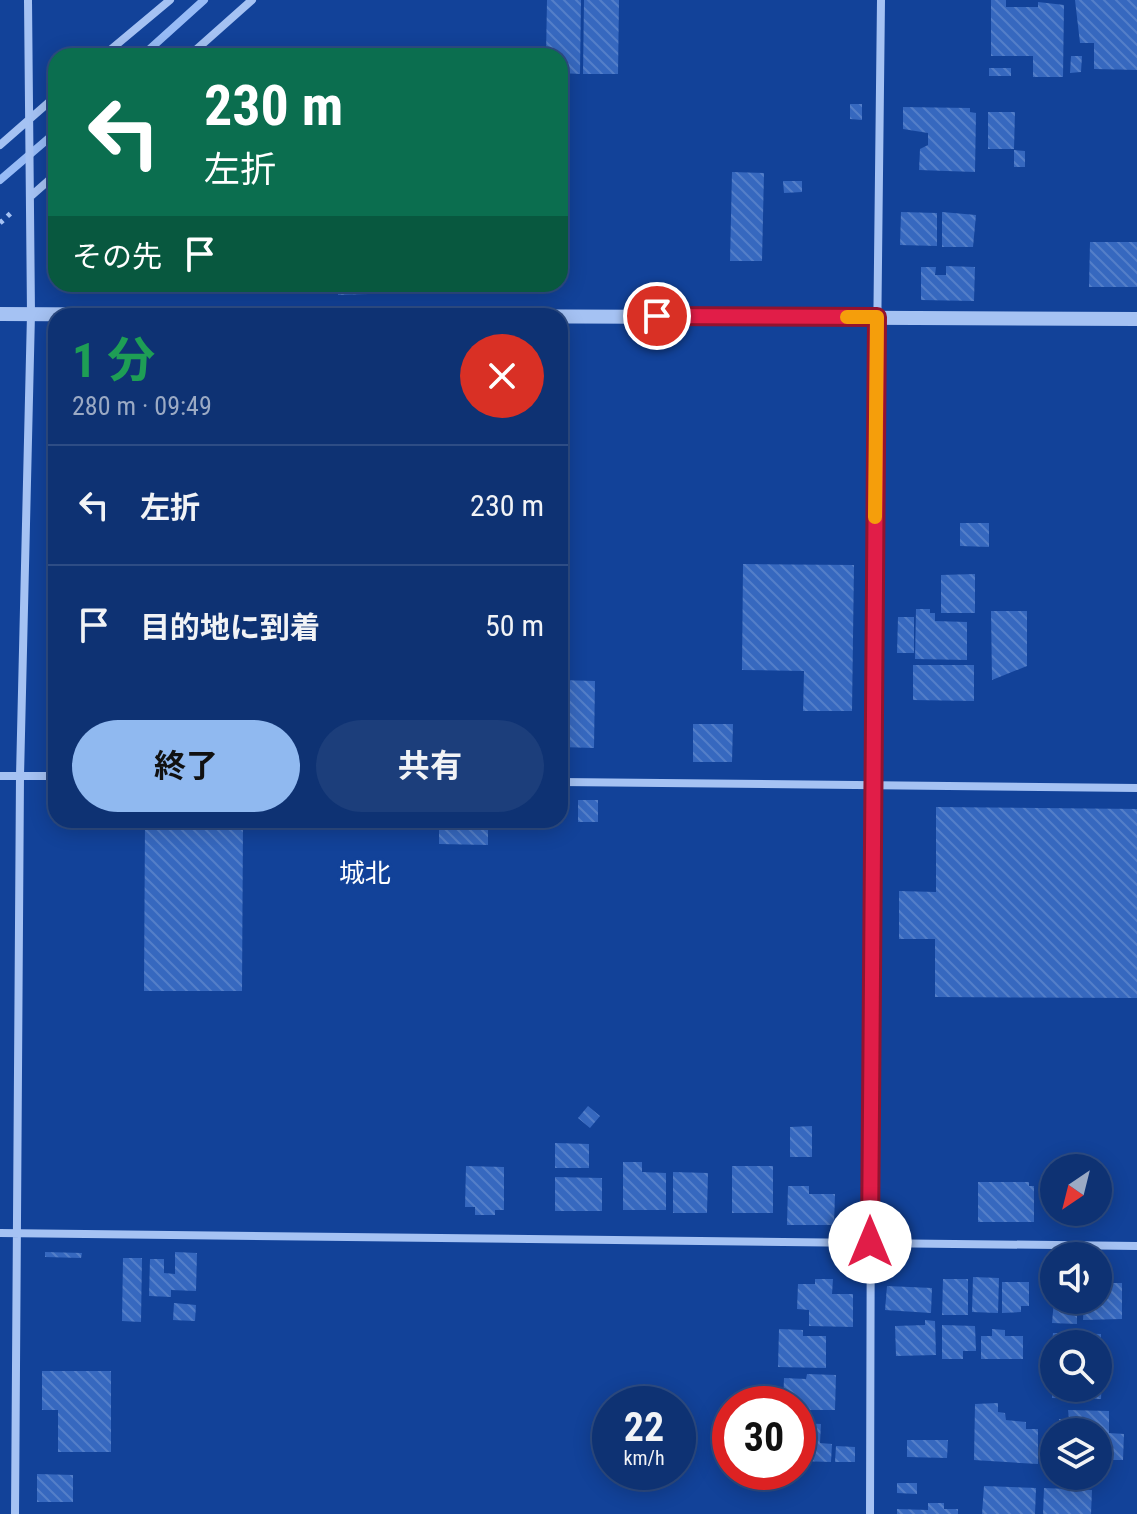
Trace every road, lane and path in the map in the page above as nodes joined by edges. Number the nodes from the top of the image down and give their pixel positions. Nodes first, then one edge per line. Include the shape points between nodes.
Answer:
1 (28, 0) edge
2 (170, 0) edge
3 (252, 0) edge
4 (881, 0) edge
5 (113, 48) edge
6 (198, 48) edge
7 (48, 103) edge
8 (32, 116) junction
9 (0, 145) edge
10 (48, 181) edge
11 (31, 196) junction
12 (0, 314) edge
13 (31, 314) junction
14 (48, 314) edge
15 (568, 316) edge
16 (877, 317) junction
17 (1137, 319) edge
18 (0, 776) edge
19 (20, 776) junction
20 (48, 776) edge
21 (568, 782) edge
22 (872, 786) junction
23 (1137, 788) edge
24 (0, 1233) edge
25 (17, 1233) junction
26 (870, 1242) junction
27 (1137, 1246) edge
28 (15, 1514) edge
29 (870, 1514) edge

1 - 8 street
2 - 5 street
3 - 6 street
4 - 16 street
7 - 8 street
8 - 9 street
8 - 11 street
10 - 11 street
11 - 13 street
12 - 13 street
13 - 14 street
13 - 19 street
15 - 16 street
16 - 17 street
16 - 22 street
18 - 19 street
19 - 20 street
19 - 25 street
21 - 22 street
22 - 23 street
22 - 26 street
24 - 25 street
25 - 26 street
25 - 28 street
26 - 27 street
26 - 29 street

